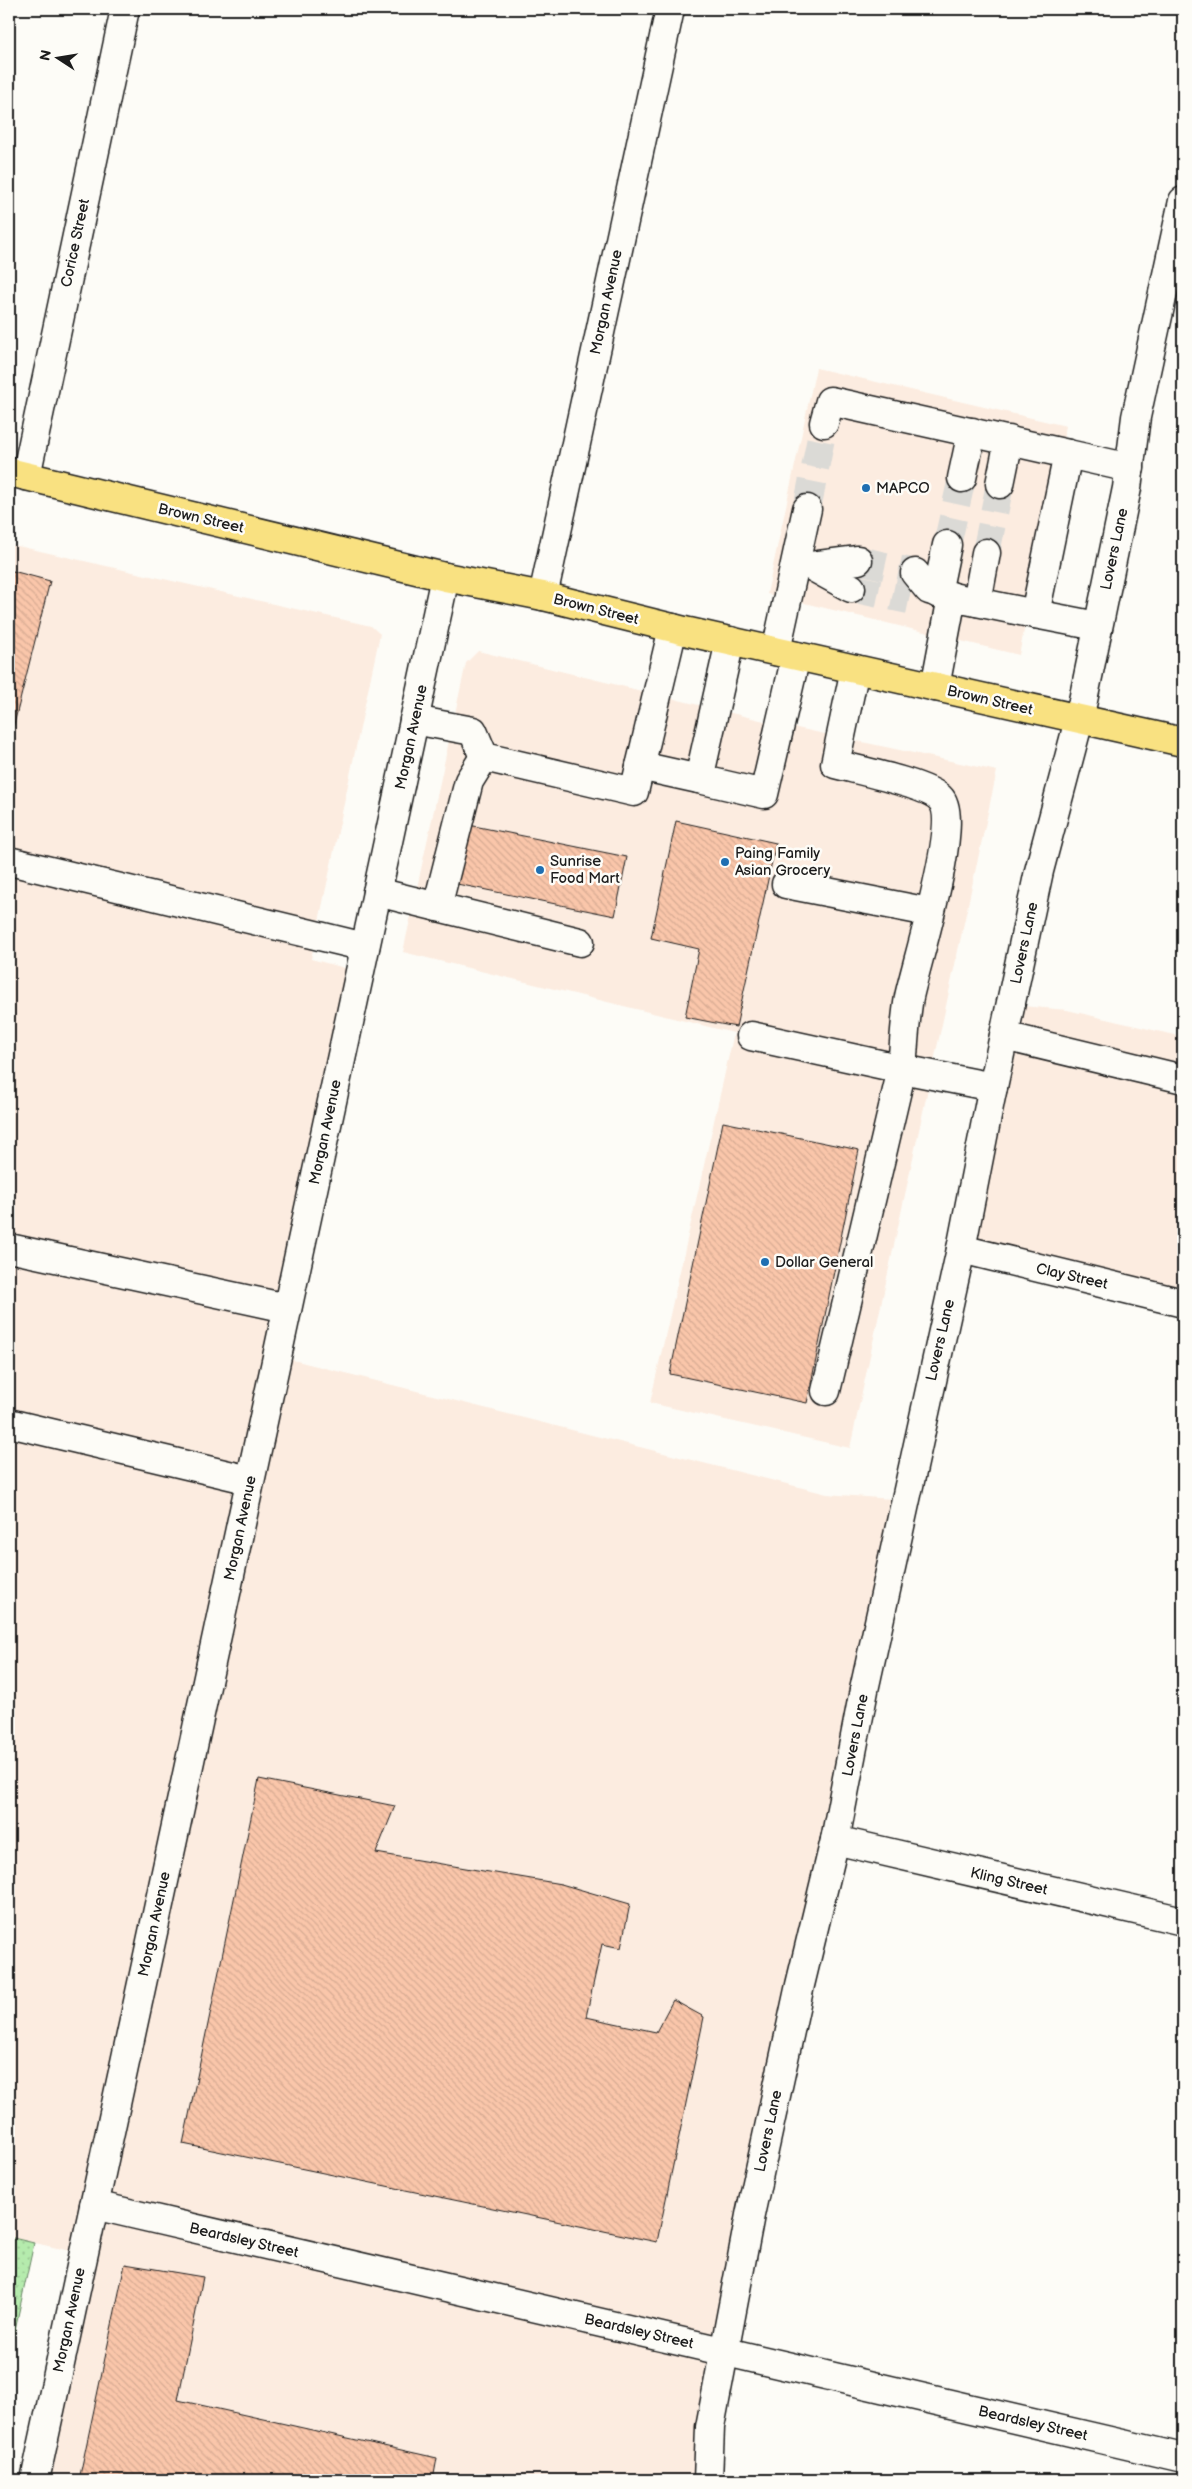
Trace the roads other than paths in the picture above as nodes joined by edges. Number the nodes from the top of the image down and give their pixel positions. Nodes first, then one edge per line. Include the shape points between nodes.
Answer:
1 (124, 9) edge
2 (670, 9) edge
3 (1183, 201) edge
4 (824, 423) tunnel mouth
5 (972, 432) junction
6 (1009, 440) junction
7 (1068, 454) junction
8 (1130, 468) junction
9 (17, 474) edge
10 (962, 478) tunnel mouth
11 (1000, 484) tunnel mouth
12 (807, 509) tunnel mouth
13 (947, 545) tunnel mouth
14 (986, 553) tunnel mouth
15 (858, 560) tunnel mouth
16 (803, 564) junction
17 (445, 577) junction
18 (851, 588) tunnel mouth
19 (937, 592) junction
20 (543, 596) junction
21 (1035, 614) junction
22 (1097, 626) junction
23 (673, 628) junction
24 (730, 641) junction
25 (786, 654) junction
26 (855, 669) junction
27 (935, 687) junction
28 (414, 720) junction
29 (1079, 720) junction
30 (1183, 742) edge
31 (484, 757) junction
32 (640, 766) junction
33 (698, 779) junction
34 (9, 861) edge
35 (786, 884) dead end
36 (377, 892) junction
37 (437, 907) junction
38 (929, 912) junction
39 (580, 942) dead end
40 (365, 947) junction
41 (751, 1036) dead end
42 (1004, 1036) junction
43 (902, 1069) junction
44 (1183, 1080) edge
45 (993, 1087) junction
46 (9, 1248) edge
47 (961, 1249) junction
48 (1183, 1303) edge
49 (287, 1308) junction
50 (826, 1391) dead end
51 (9, 1423) edge
52 (250, 1480) junction
53 (835, 1840) junction
54 (1183, 1922) edge
55 (94, 2205) junction
56 (724, 2351) junction
57 (1183, 2458) edge
58 (35, 2480) edge
59 (708, 2480) edge

1 - 9 street, Corice Street
2 - 20 street, Morgan Avenue
3 - 8 street, Lovers Lane via 1136,417
4 - 5 street via 830,401
5 - 6 street
5 - 10 street
6 - 7 street
6 - 11 street
7 - 8 street
7 - 21 street
8 - 22 street, Lovers Lane
9 - 17 main road, Brown Street
12 - 16 street
13 - 19 street
14 - 19 street
15 - 16 street
16 - 18 street
16 - 25 street
17 - 20 main road, Brown Street
17 - 28 street, Morgan Avenue
19 - 21 street
19 - 27 street
20 - 23 main road, Brown Street
21 - 22 street
22 - 29 street, Lovers Lane
23 - 24 main road, Brown Street
23 - 32 street
24 - 25 main road, Brown Street
24 - 33 street
25 - 26 main road, Brown Street
25 - 33 street via 764,794
26 - 27 main road, Brown Street
26 - 38 street via 835,764 919,787 936,794 946,805 942,865
27 - 29 main road, Brown Street
28 - 31 street via 473,731
28 - 36 street, Morgan Avenue
29 - 30 main road, Brown Street
29 - 42 street, Lovers Lane via 1040,871
31 - 32 street via 634,792
31 - 37 street via 469,781
32 - 33 street
34 - 40 street
35 - 38 street
36 - 37 street
36 - 40 street, Morgan Avenue
37 - 39 street
38 - 43 street via 909,998
40 - 49 street, Morgan Avenue
41 - 43 street
42 - 44 street
42 - 45 street, Lovers Lane
43 - 45 street
43 - 50 street
45 - 47 street, Lovers Lane
46 - 49 street
47 - 48 street, Clay Street
47 - 53 street, Lovers Lane via 864,1690
49 - 52 street, Morgan Avenue
51 - 52 street
52 - 55 street, Morgan Avenue
53 - 54 street, Kling Street
53 - 56 street, Lovers Lane via 789,2033
55 - 56 street, Beardsley Street
55 - 58 street, Morgan Avenue
56 - 57 street, Beardsley Street
56 - 59 street, Lovers Lane via 710,2428

